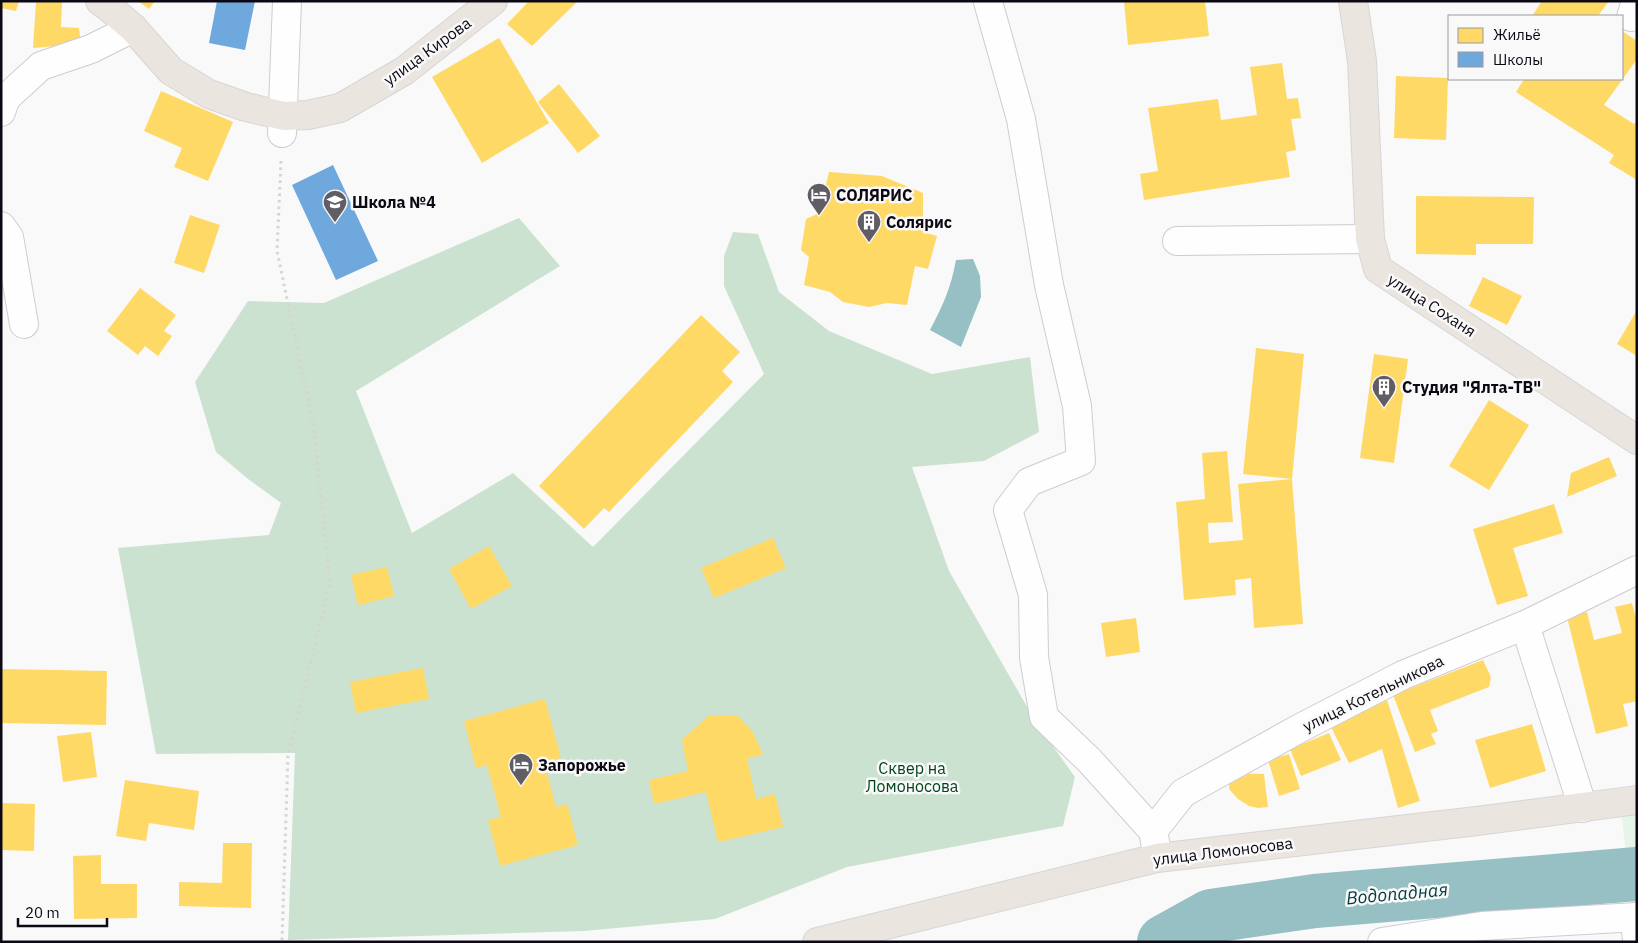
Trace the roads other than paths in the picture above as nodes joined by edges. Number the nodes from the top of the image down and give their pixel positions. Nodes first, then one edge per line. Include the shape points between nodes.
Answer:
1 (100, 1) edge
2 (286, 1) edge
3 (493, 1) edge
4 (1354, 1) edge
5 (988, 2) edge
6 (133, 28) junction
7 (1, 112) edge
8 (283, 125) junction
9 (1, 226) edge
10 (1370, 239) junction
11 (1177, 241) dead end
12 (24, 324) dead end
13 (1637, 440) edge
14 (1637, 570) edge
15 (1525, 625) junction
16 (1637, 800) edge
17 (1583, 808) junction
18 (1153, 831) junction
19 (1157, 858) junction
20 (1636, 924) edge
21 (817, 942) edge
22 (1382, 942) edge

1 - 6 main road, улица Кирова
2 - 8 street
3 - 8 main road, улица Кирова via 404,72 340,108
4 - 10 main road, улица Соханя via 1362,61
5 - 18 street via 1021,119 1049,285 1078,406 1081,461 1029,482 1008,510 1033,595 1034,656 1044,717 1089,760
6 - 7 street via 91,49 41,66 6,98
6 - 8 main road, улица Кирова via 171,71 209,94
9 - 12 street via 9,237
10 - 11 street
10 - 13 main road, улица Соханя via 1378,269
14 - 15 street, улица Котельникова
15 - 17 street
15 - 18 street, улица Котельникова via 1403,675 1302,727 1183,793
16 - 17 main road, улица Ломоносова
17 - 19 main road, улица Ломоносова
18 - 19 street
19 - 21 main road, улица Ломоносова
20 - 22 street via 1482,926

